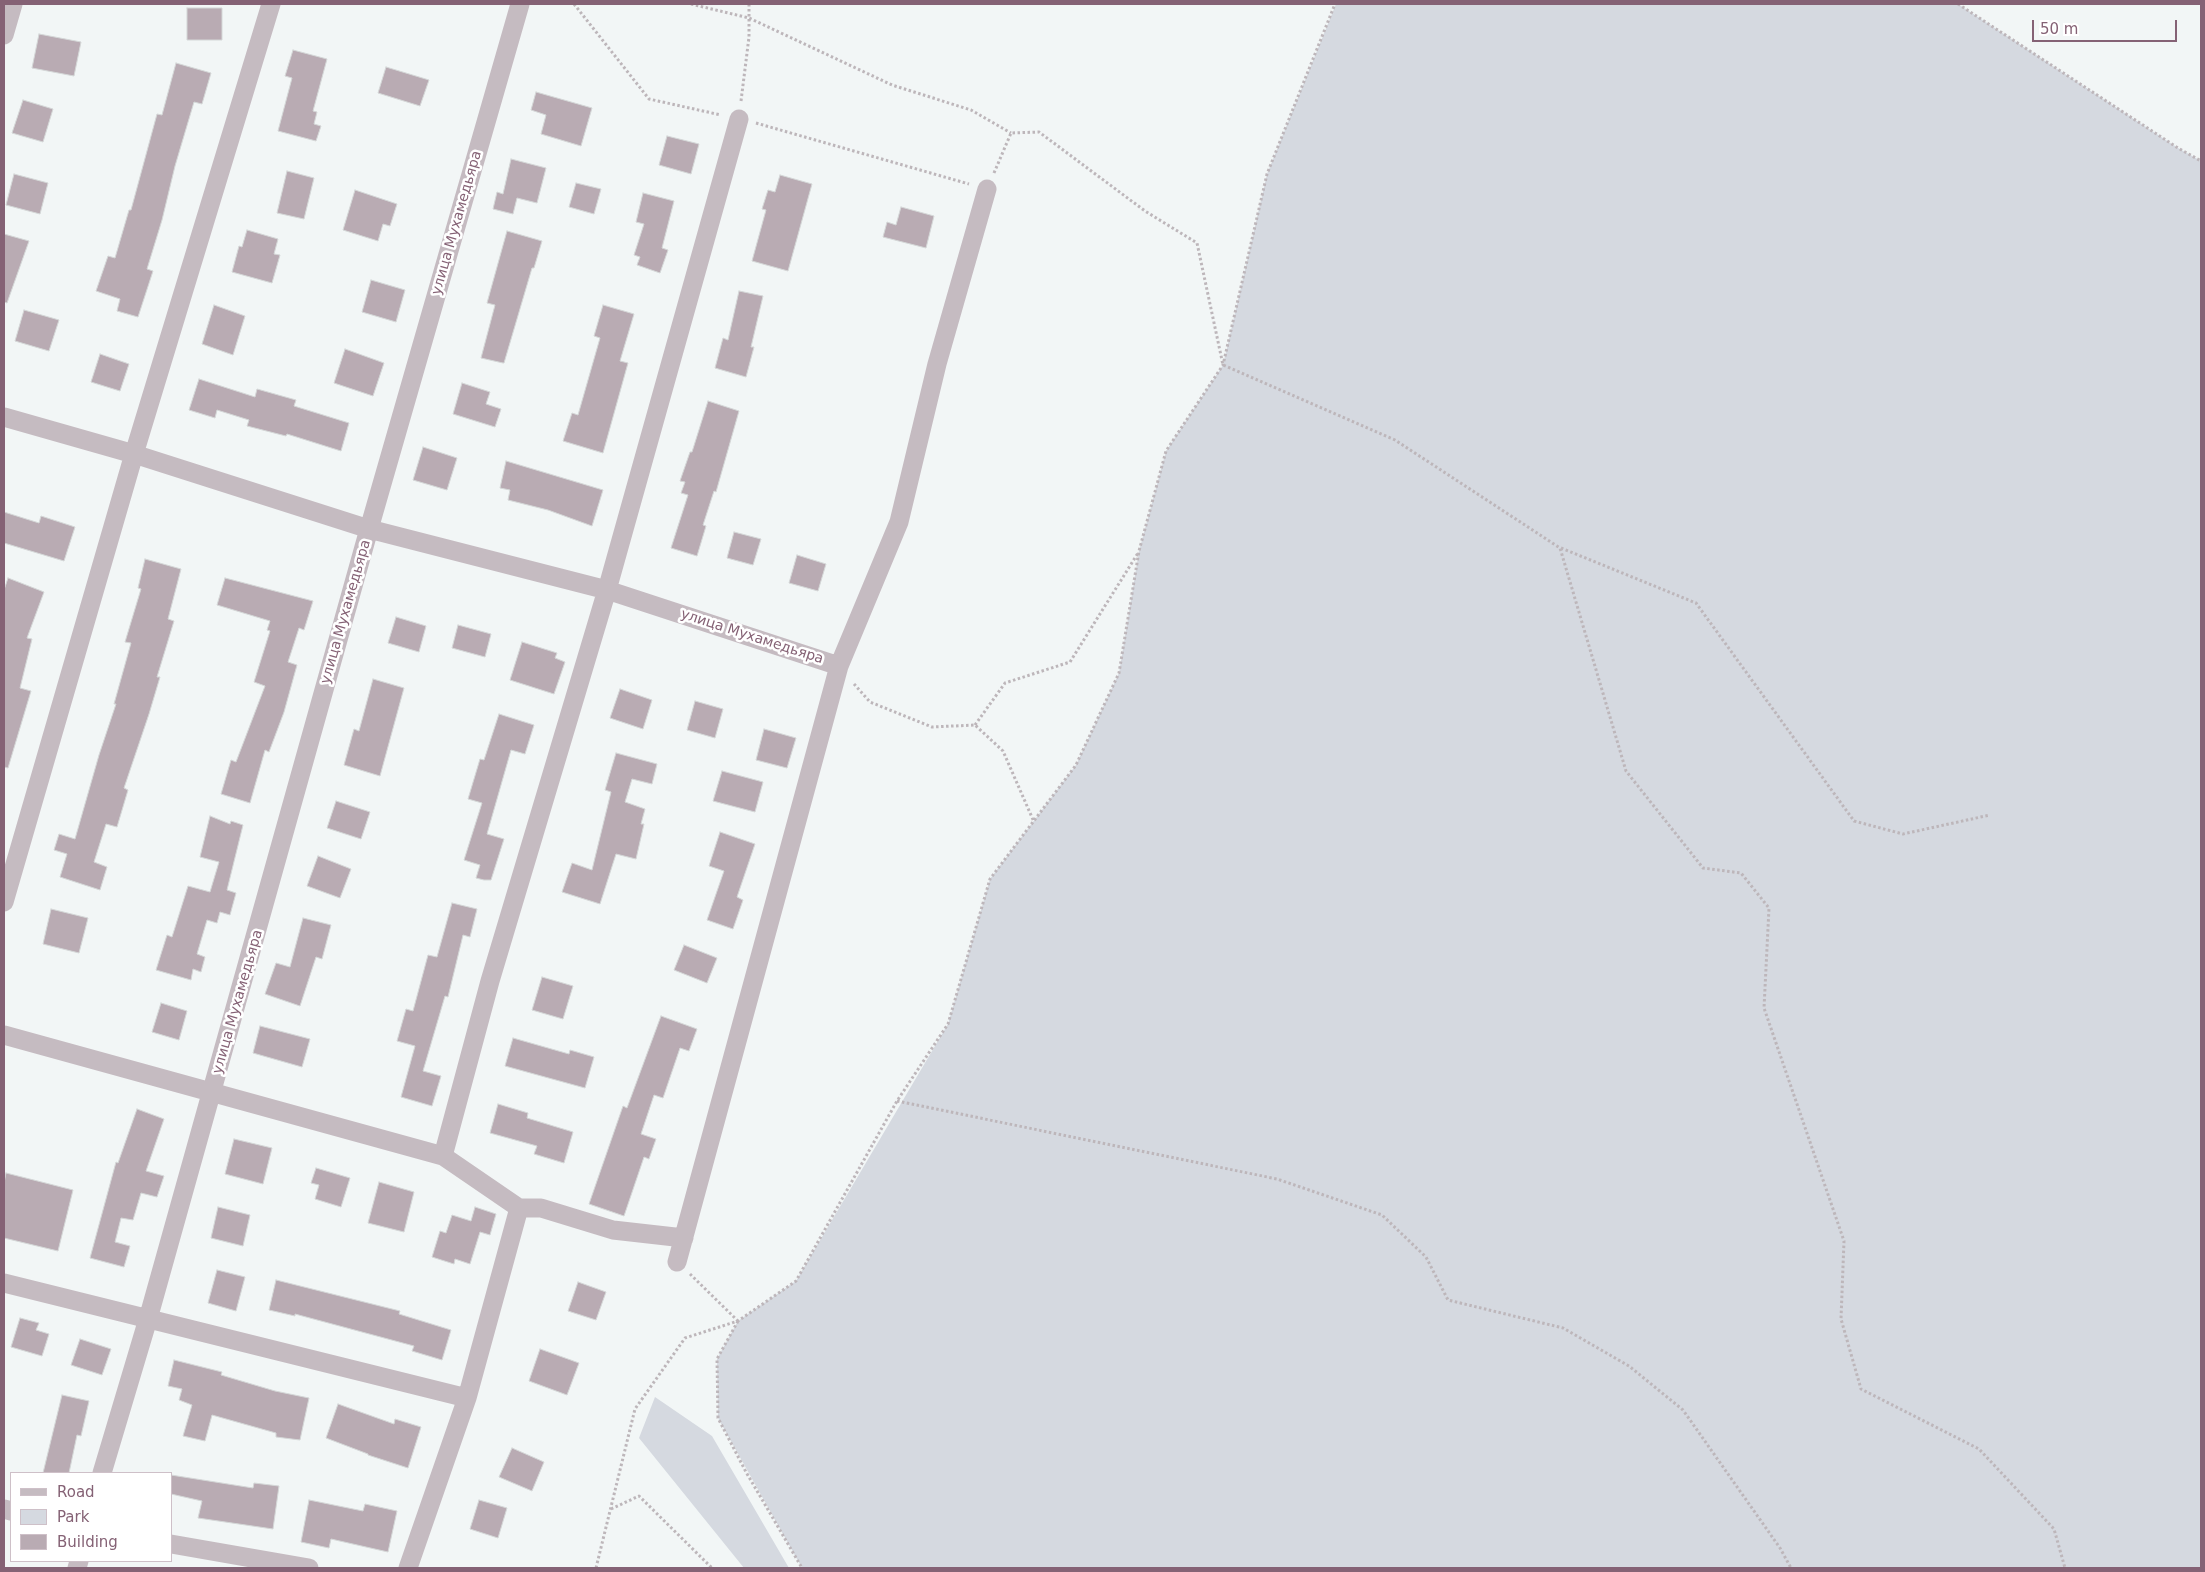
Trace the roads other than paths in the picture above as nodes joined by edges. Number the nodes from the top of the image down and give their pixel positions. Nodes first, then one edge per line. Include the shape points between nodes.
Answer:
1 (13, 4) edge
2 (271, 4) edge
3 (520, 4) edge
4 (4, 35) edge
5 (739, 118) road end
6 (988, 189) road end
7 (4, 417) edge
8 (134, 454) junction
9 (370, 529) junction
10 (607, 590) junction
11 (839, 666) junction
12 (4, 902) edge
13 (4, 1035) edge
14 (212, 1093) junction
15 (443, 1156) junction
16 (520, 1208) junction
17 (684, 1238) junction
18 (677, 1262) road end
19 (4, 1283) edge
20 (148, 1319) junction
21 (467, 1398) junction
22 (102, 1472) edge
23 (172, 1544) edge
24 (310, 1568) edge
25 (408, 1568) edge

1 - 4 street
2 - 8 street
3 - 9 street, улица Мухамедьяра
5 - 10 street
6 - 11 street via 937,364 899,522
7 - 8 street, улица Мухамедьяра
8 - 9 street, улица Мухамедьяра
8 - 12 street
9 - 10 street, улица Мухамедьяра
9 - 14 street, улица Мухамедьяра
10 - 11 street, улица Мухамедьяра
10 - 15 street via 490,981
11 - 17 street
13 - 14 street
14 - 15 street
14 - 20 street, улица Мухамедьяра
15 - 16 street
16 - 17 street via 541,1208 613,1230
16 - 21 street
17 - 18 street
19 - 20 street
20 - 21 street
20 - 22 street, улица Мухамедьяра
21 - 25 street
23 - 24 street

